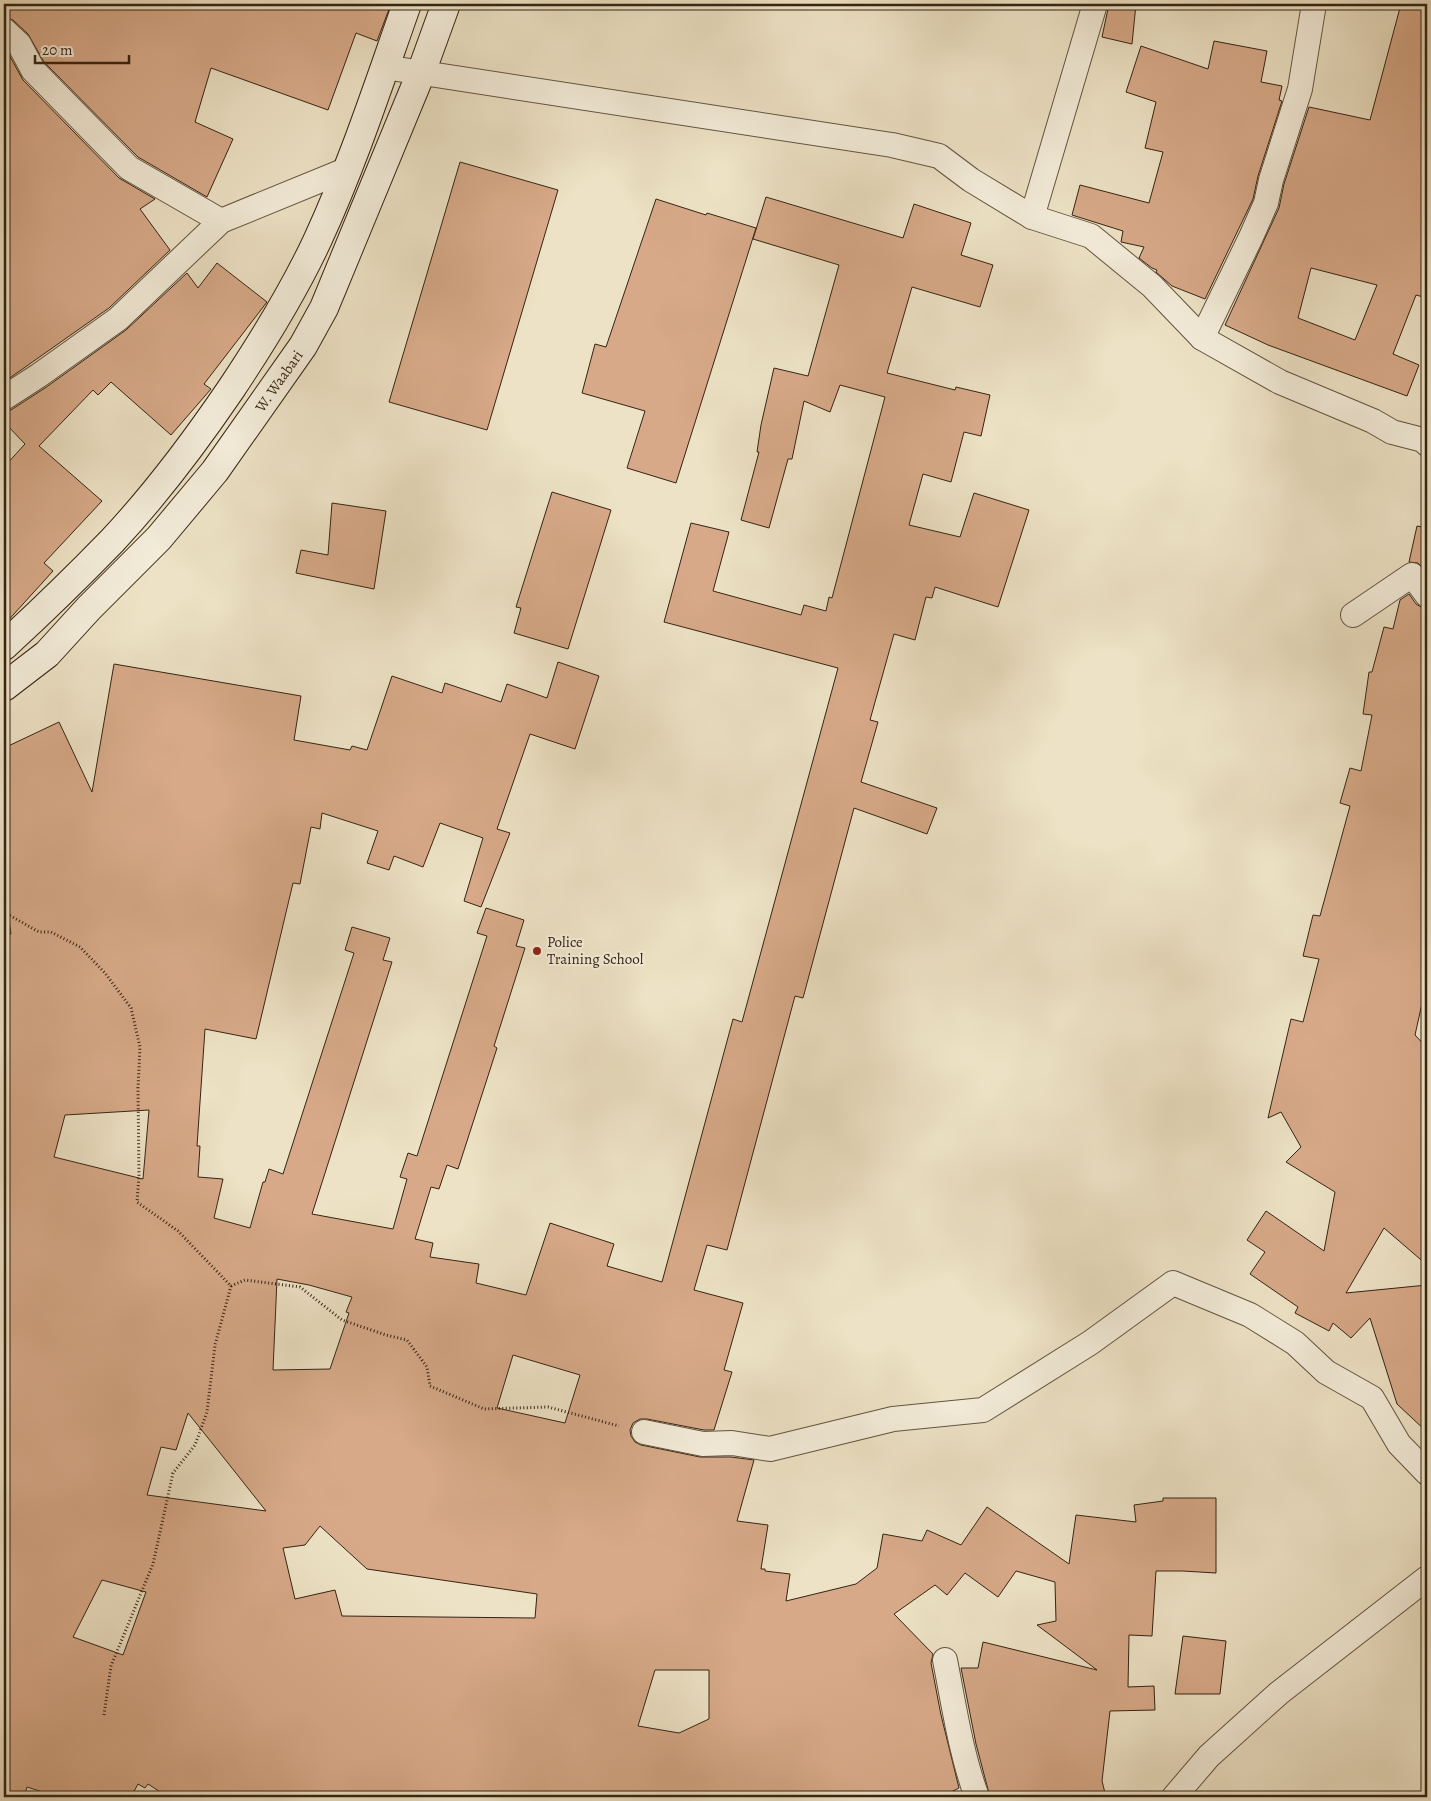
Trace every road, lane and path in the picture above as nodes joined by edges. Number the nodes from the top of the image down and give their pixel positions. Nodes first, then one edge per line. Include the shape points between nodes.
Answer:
1 (407, 4) edge
2 (446, 4) edge
3 (1095, 4) edge
4 (1314, 4) edge
5 (4, 30) edge
6 (384, 67) junction
7 (421, 73) junction
8 (348, 169) junction
9 (1032, 217) junction
10 (221, 221) junction
11 (1202, 338) junction
12 (4, 398) edge
13 (1427, 444) edge
14 (1427, 595) edge
15 (1353, 614) dead end
16 (4, 646) edge
17 (4, 687) edge
18 (4, 907) edge
19 (231, 1286) junction
20 (644, 1432) joint
21 (1398, 1444) junction
22 (1427, 1444) edge
23 (1427, 1473) edge
24 (1427, 1578) edge
25 (945, 1660) dead end
26 (104, 1715) dead end
27 (977, 1797) edge
28 (1174, 1797) edge

1 - 6 main road
2 - 7 main road, W. Waabari
3 - 9 street
4 - 11 street via 1300,89 1266,203
5 - 10 street via 19,44 33,70 129,168
6 - 7 street
6 - 8 main road
7 - 9 street via 892,145 939,156 971,180
7 - 17 main road, W. Waabari via 324,308 274,390 159,538 47,654
8 - 10 street
8 - 16 main road via 291,292 240,375 182,458 113,539
9 - 11 street via 1091,236 1152,286
10 - 12 street via 118,319
11 - 13 street via 1280,382 1392,432
14 - 15 street via 1412,576
18 - 19 path via 9,915 39,932 51,932 80,947 105,973 131,1008 140,1047 137,1202 178,1231
19 - 20 path via 246,1280 300,1287 342,1320 406,1340 427,1367 430,1386 484,1410 548,1407
19 - 26 path via 215,1344 207,1412 195,1445 173,1473 153,1564 111,1666
20 - 21 street via 703,1444 732,1443 770,1450 893,1419 983,1410 1090,1343 1173,1283 1250,1315 1295,1343 1326,1372 1372,1398
21 - 22 street
21 - 23 street
24 - 28 street via 1279,1693 1209,1756
25 - 27 street

